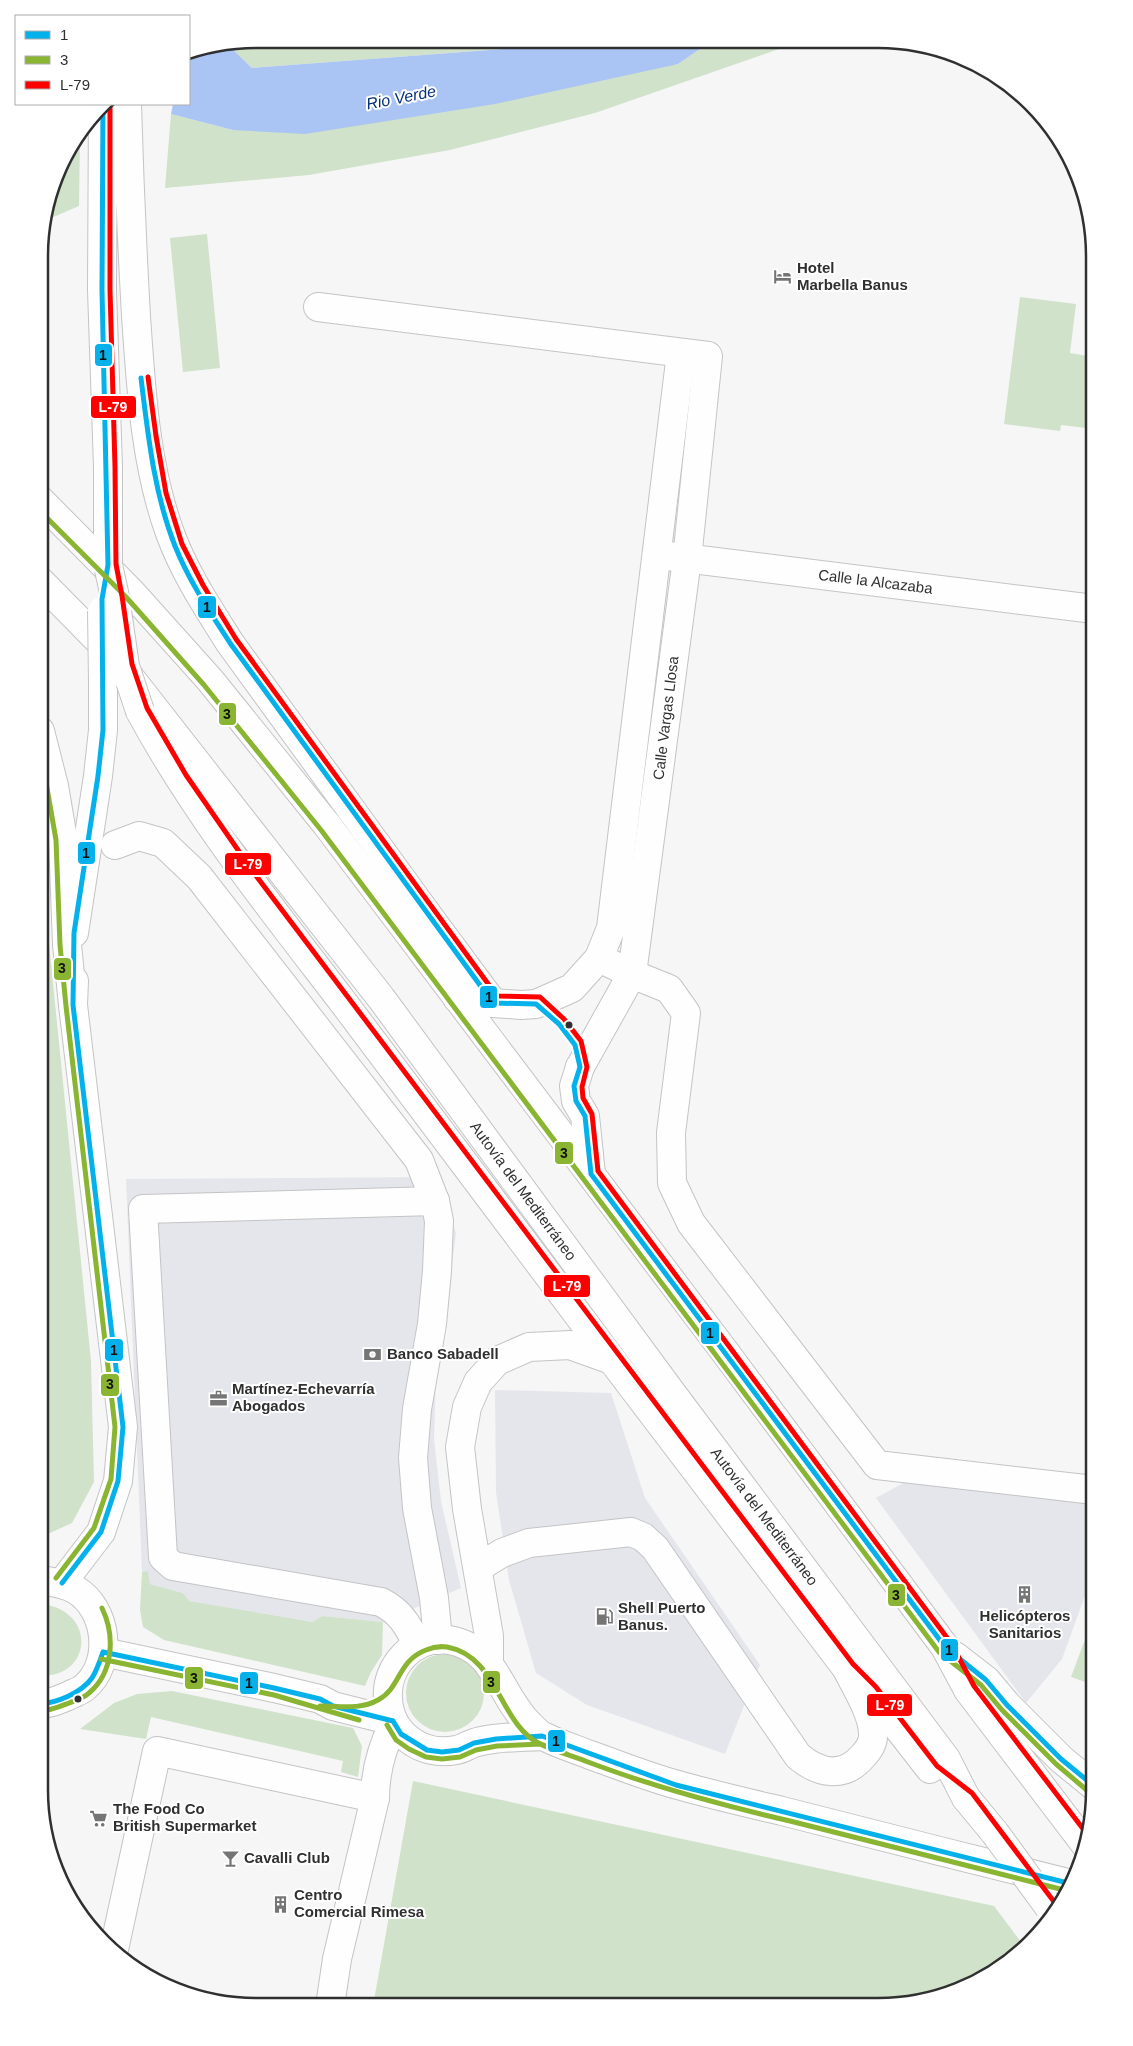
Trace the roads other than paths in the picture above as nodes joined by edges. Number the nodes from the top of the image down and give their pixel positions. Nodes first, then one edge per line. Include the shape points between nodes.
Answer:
1 (127, 105) edge
2 (102, 115) edge
3 (318, 307) dead end
4 (681, 353) junction
5 (664, 503) junction
6 (692, 507) junction
7 (48, 508) edge
8 (657, 555) junction
9 (687, 559) junction
10 (108, 565) junction
11 (48, 590) edge
12 (1086, 608) edge
13 (152, 715) junction
14 (48, 762) edge
15 (115, 845) dead end
16 (619, 867) junction
17 (646, 870) junction
18 (426, 914) junction
19 (599, 958) junction
20 (632, 974) junction
21 (450, 990) junction
22 (493, 1003) junction
23 (73, 1005) junction
24 (591, 1174) junction
25 (435, 1201) junction
26 (612, 1360) junction
27 (1086, 1489) edge
28 (479, 1567) junction
29 (51, 1581) edge
30 (428, 1642) junction
31 (944, 1647) junction
32 (103, 1652) junction
33 (847, 1669) junction
34 (493, 1671) junction
35 (390, 1677) junction
36 (320, 1699) junction
37 (48, 1704) edge
38 (396, 1726) junction
39 (542, 1736) junction
40 (474, 1743) junction
41 (1086, 1780) edge
42 (378, 1786) junction
43 (966, 1798) junction
44 (1080, 1838) edge
45 (1064, 1882) edge
46 (1050, 1907) edge
47 (114, 1944) edge
48 (331, 1998) edge

1 - 18 main road via 139,360 153,469 170,533 205,604 230,642
2 - 10 main road
3 - 4 main road
4 - 5 main road, Calle Vargas Llosa
4 - 6 main road, Calle Vargas Llosa via 708,356
5 - 6 main road
5 - 8 main road, Calle Vargas Llosa
6 - 9 main road, Calle Vargas Llosa
7 - 21 main road via 131,592 210,680 326,825
8 - 9 main road, Calle la Alcazaba
8 - 16 main road, Calle Vargas Llosa
9 - 12 main road, Calle la Alcazaba
9 - 17 main road, Calle Vargas Llosa
10 - 13 main road, bridge via 125,666
10 - 23 main road, bridge via 102,599 103,730 74,934
11 - 13 main road, Autovía del Mediterráneo via 110,652
13 - 26 main road via 180,779 248,877
13 - 43 main road, Autovía del Mediterráneo via 381,998 946,1759
14 - 23 main road via 63,839
15 - 25 main road via 139,836 163,843 199,877 419,1160
16 - 17 main road
16 - 19 main road, Calle Vargas Llosa via 611,928
17 - 20 main road, Calle Vargas Llosa
18 - 21 main road
18 - 22 main road
19 - 20 main road
19 - 22 main road, Calle Vargas Llosa via 572,988 536,1004
20 - 24 main road, Calle Vargas Llosa via 580,1067 574,1086 576,1101 585,1116
20 - 27 main road via 669,989 686,1013 671,1133 672,1183 691,1223 877,1465
21 - 22 main road
21 - 24 main road
23 - 29 main road via 123,1427 118,1481 101,1532
24 - 31 main road
25 - 30 main road via 439,1221 437,1271 413,1458 417,1508 434,1598
25 - 30 main road via 143,1209 163,1556 173,1566 381,1602 392,1608
26 - 28 main road via 570,1345 529,1347 498,1361 478,1382 466,1407 460,1447 467,1509
26 - 33 main road
28 - 33 main road via 529,1543 631,1532 643,1537 655,1548 798,1756 811,1767 835,1771 848,1769 870,1748 874,1735 870,1714
28 - 34 main road
29 - 32 main road via 77,1591 90,1603 99,1618
30 - 34 main road via 446,1639 462,1642 477,1650
30 - 35 main road via 406,1653
31 - 41 main road via 986,1680 1006,1705 1061,1760
31 - 44 main road via 968,1690
32 - 36 main road
32 - 37 main road via 97,1671 85,1687
33 - 43 main road via 870,1692 932,1771
34 - 39 main road via 523,1718
34 - 40 main road via 500,1697 496,1715
35 - 36 main road via 376,1694 366,1698
35 - 38 main road via 388,1707
36 - 38 main road
38 - 40 main road via 420,1746 442,1752 459,1750
38 - 42 main road via 386,1738
39 - 40 main road
39 - 45 main road via 676,1785
42 - 47 main road via 157,1751
42 - 48 main road via 337,1959
43 - 46 main road, Autovía del Mediterráneo, bridge

